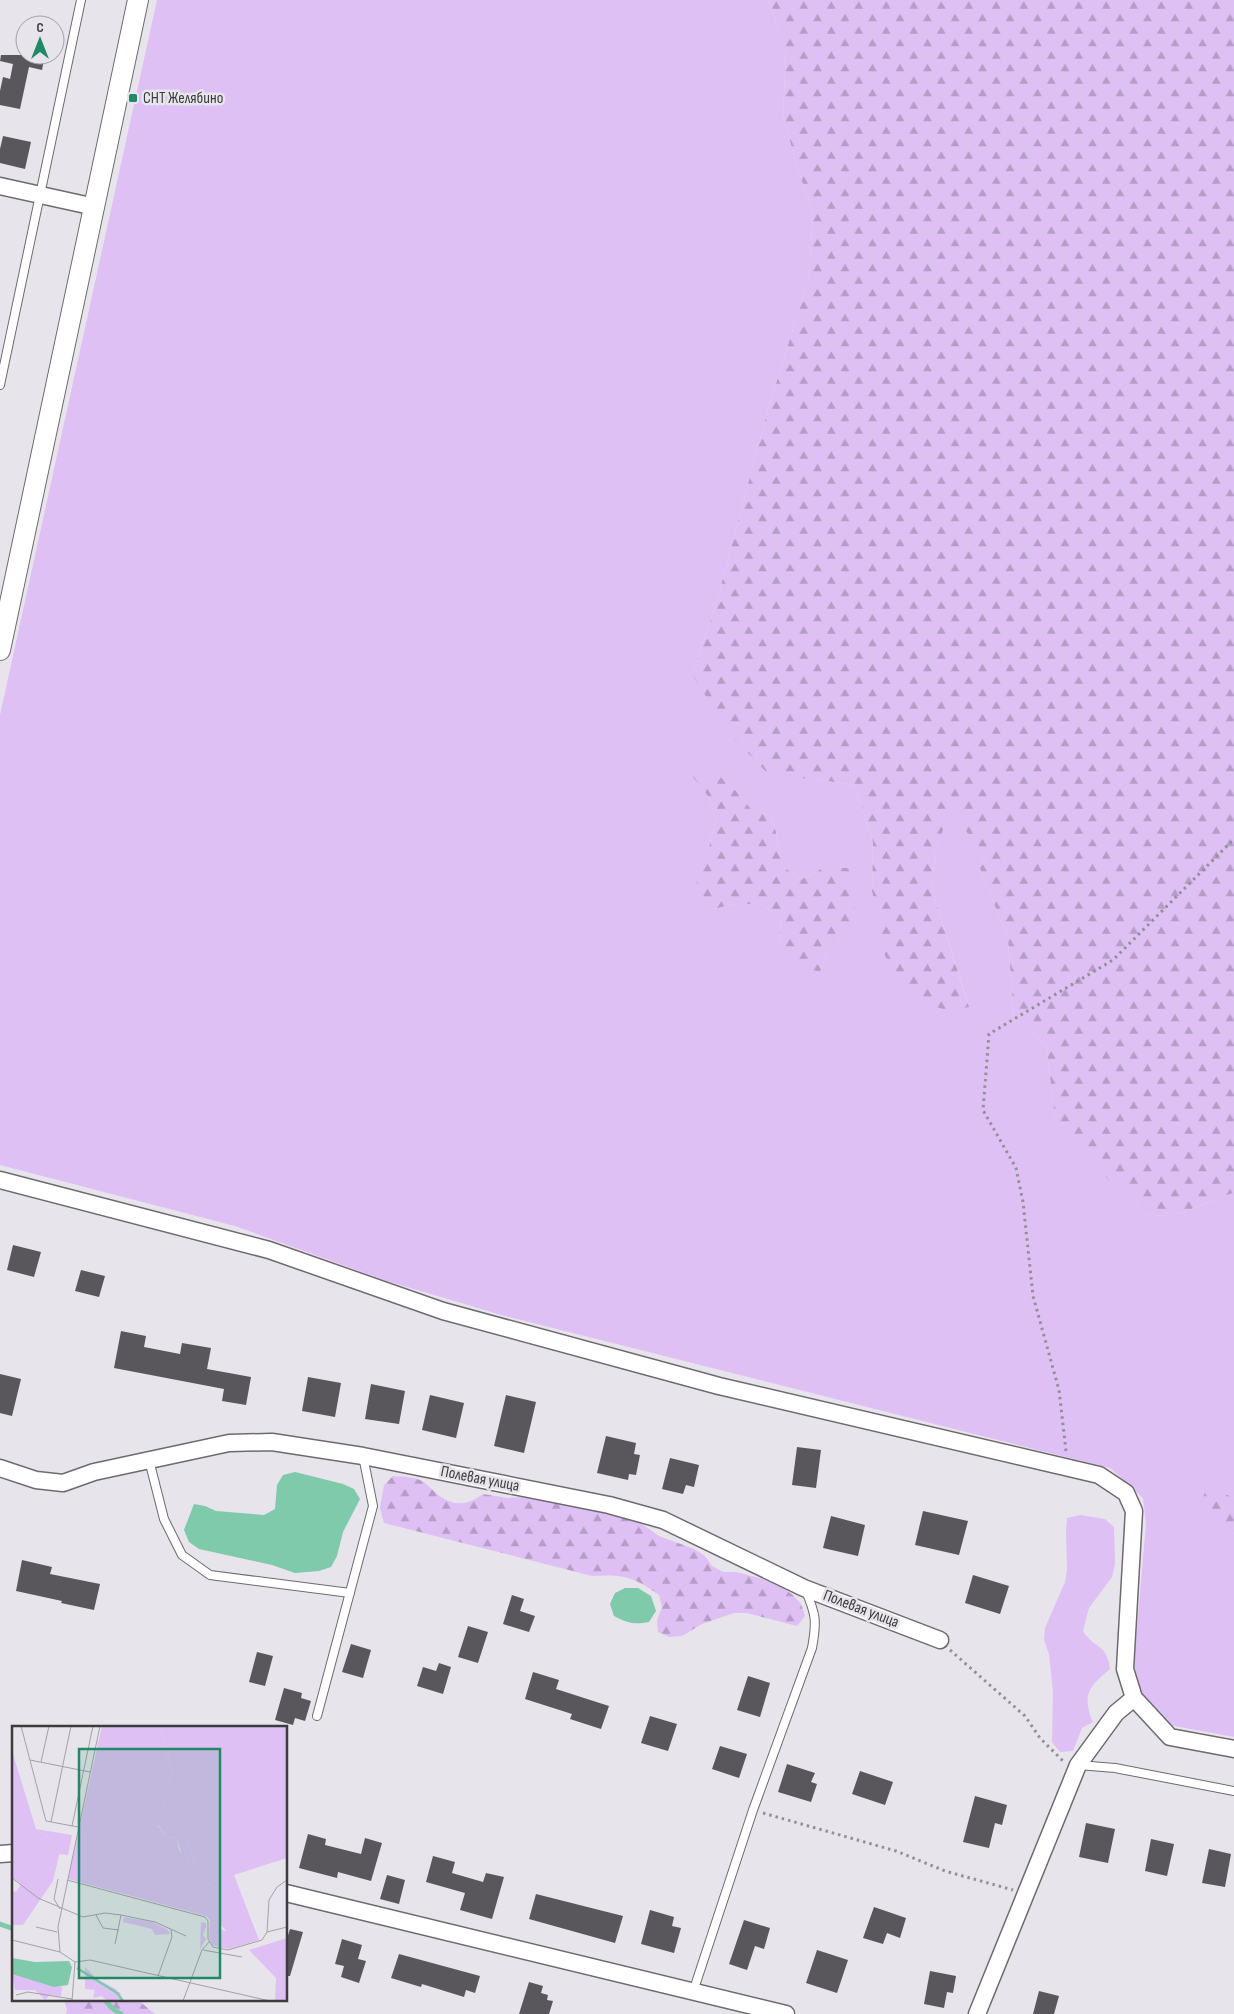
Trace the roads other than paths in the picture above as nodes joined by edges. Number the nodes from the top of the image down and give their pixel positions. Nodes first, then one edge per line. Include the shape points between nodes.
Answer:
1 (80, 0) edge
2 (138, 0) edge
3 (0, 186) edge
4 (40, 195) junction
5 (95, 207) junction
6 (0, 385) edge
7 (0, 650) edge
8 (0, 1180) edge
9 (363, 1456) junction
10 (149, 1460) junction
11 (0, 1468) edge
12 (804, 1588) junction
13 (350, 1593) junction
14 (940, 1640) road end
15 (1134, 1698) junction
16 (317, 1716) dead end
17 (1234, 1749) edge
18 (1078, 1765) junction
19 (1234, 1791) edge
20 (288, 1893) edge
21 (693, 1992) junction
22 (786, 2014) edge
23 (977, 2014) edge

1 - 4 lane
2 - 5 street
3 - 4 street
4 - 5 street
4 - 6 lane
5 - 7 street
8 - 15 street via 269,1250 443,1311 691,1378 1100,1475 1126,1493 1134,1511 1125,1669
9 - 10 street, Полевая улица via 272,1442 229,1443
9 - 12 street, Полевая улица via 609,1505 663,1520
9 - 13 lane via 373,1506
10 - 11 street, Полевая улица via 94,1472 63,1483 36,1480
10 - 13 lane via 164,1519 182,1555 210,1575
12 - 14 street, Полевая улица
12 - 21 lane via 815,1612 812,1648 753,1810
13 - 16 lane
15 - 17 street via 1170,1737
15 - 18 street via 1116,1713
18 - 19 lane via 1115,1768
18 - 23 street
20 - 21 street
21 - 22 street

